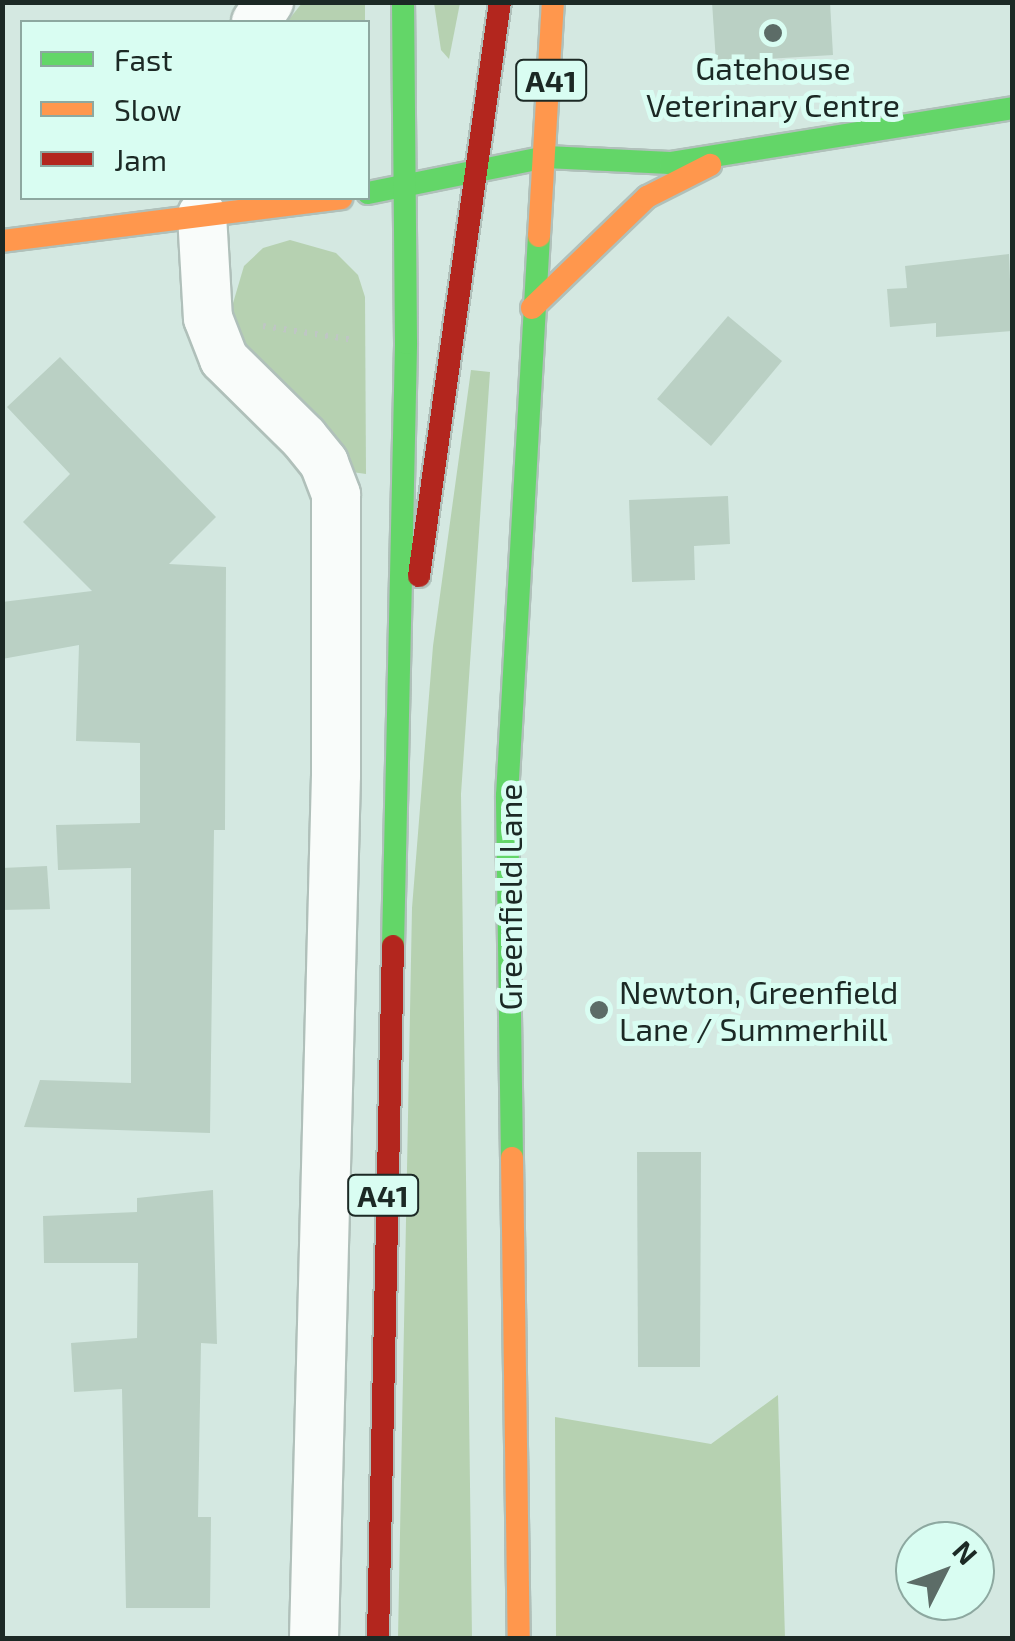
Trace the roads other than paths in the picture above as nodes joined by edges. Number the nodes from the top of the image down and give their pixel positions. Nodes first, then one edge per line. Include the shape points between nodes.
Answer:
1 (403, 2) edge
2 (500, 2) edge
3 (553, 2) edge
4 (1012, 108) edge
5 (751, 152) junction
6 (546, 157) junction
7 (472, 168) junction
8 (408, 187) junction
9 (370, 193) edge
10 (315, 200) edge
11 (213, 208) edge
12 (2, 241) edge
13 (532, 308) junction
14 (393, 752) junction
15 (314, 1638) edge
16 (378, 1638) edge
17 (519, 1638) edge

1 - 8 main road, A41
2 - 7 main road
3 - 6 main road, A41
4 - 5 main road
5 - 6 main road via 670,162
5 - 13 main road via 686,174 647,197
6 - 7 main road
6 - 13 main road, Greenfield Lane / A41
7 - 8 main road
7 - 14 main road via 453,350
8 - 9 main road
8 - 14 main road, A41
10 - 11 main road
11 - 12 main road
11 - 15 street via 208,318 224,358 324,462 336,495 336,775
13 - 17 main road, Greenfield Lane / A41 via 507,796
14 - 16 main road, A41

